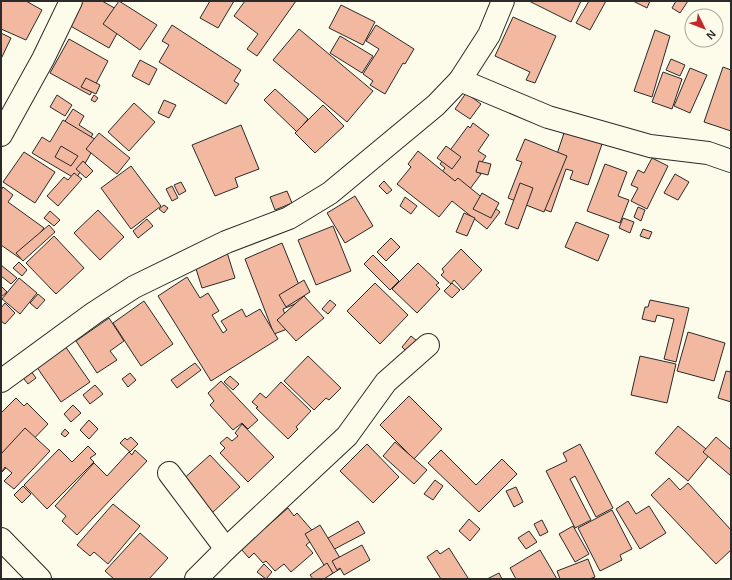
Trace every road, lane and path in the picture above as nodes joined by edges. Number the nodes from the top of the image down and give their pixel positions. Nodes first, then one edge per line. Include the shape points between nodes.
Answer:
1 (71, 1) edge
2 (503, 1) edge
3 (460, 80) junction
4 (1, 135) edge
5 (731, 161) edge
6 (428, 345) dead end
7 (1, 381) edge
8 (169, 473) dead end
9 (1, 539) edge
10 (226, 549) junction
11 (40, 579) edge
12 (196, 579) edge

1 - 4 street
2 - 3 street via 489,35
3 - 5 street via 562,122 650,146 708,152
3 - 7 street via 436,105 330,193 289,218 226,242 134,287
6 - 10 street via 386,382 347,436
8 - 10 street
9 - 11 street
10 - 12 street

